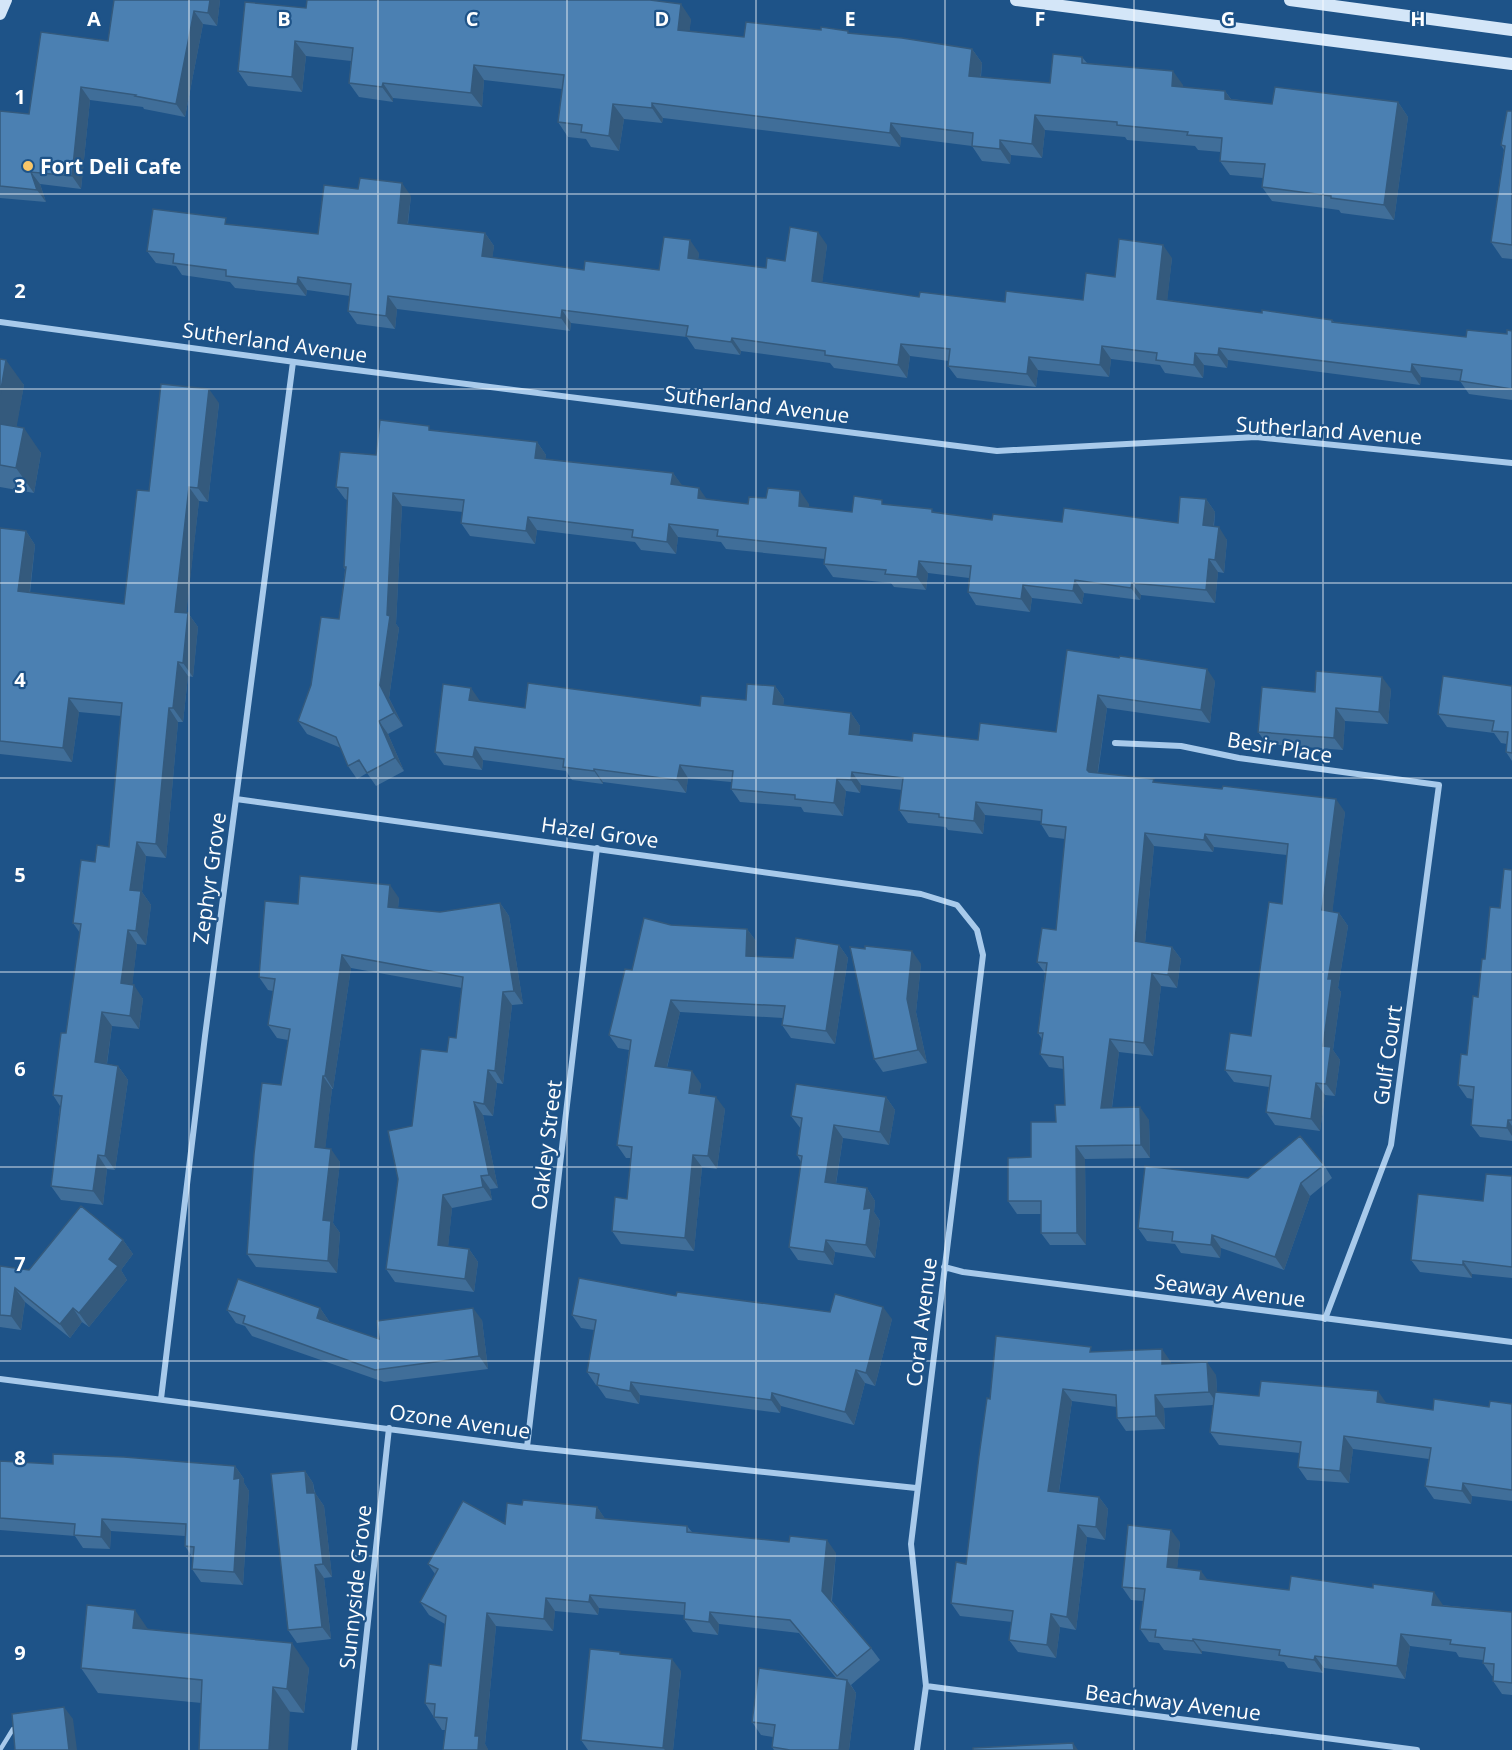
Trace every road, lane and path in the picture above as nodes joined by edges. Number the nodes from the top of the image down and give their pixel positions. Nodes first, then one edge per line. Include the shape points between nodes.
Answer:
1 (6, 0) edge
2 (1016, 0) edge
3 (1290, 0) edge
4 (0, 14) edge
5 (1512, 30) edge
6 (1512, 64) edge
7 (0, 321) edge
8 (292, 362) junction
9 (1512, 463) edge
10 (1115, 743) dead end
11 (1439, 785) joint
12 (236, 799) junction
13 (597, 848) junction
14 (957, 905) joint
15 (944, 1267) junction
16 (1325, 1319) junction
17 (1512, 1342) edge
18 (0, 1379) edge
19 (161, 1399) junction
20 (389, 1428) junction
21 (528, 1447) junction
22 (916, 1488) junction
23 (926, 1686) junction
24 (13, 1728) edge
25 (0, 1750) edge
26 (354, 1750) edge
27 (917, 1750) edge
28 (1417, 1750) edge

1 - 4 main road
2 - 6 main road
3 - 5 main road
7 - 8 street, Sutherland Avenue
8 - 9 street, Sutherland Avenue via 997,451 1256,437
8 - 12 street, Zephyr Grove
10 - 11 street, Besir Place via 1181,746 1239,758
11 - 16 street, Gulf Court via 1391,1145
12 - 13 street, Hazel Grove
12 - 19 street, Zephyr Grove
13 - 14 street, Hazel Grove via 921,894
13 - 21 street, Oakley Street
14 - 15 street, Coral Avenue via 977,930 983,955
15 - 16 street, Seaway Avenue
15 - 22 street, Coral Avenue
16 - 17 street, Seaway Avenue
18 - 19 street, Ozone Avenue
19 - 20 street, Ozone Avenue
20 - 21 street, Ozone Avenue
20 - 26 street, Sunnyside Grove
21 - 22 street, Ozone Avenue
22 - 23 street, Coral Avenue via 911,1544
23 - 27 street, Coral Avenue
23 - 28 street, Beachway Avenue
24 - 25 lane

